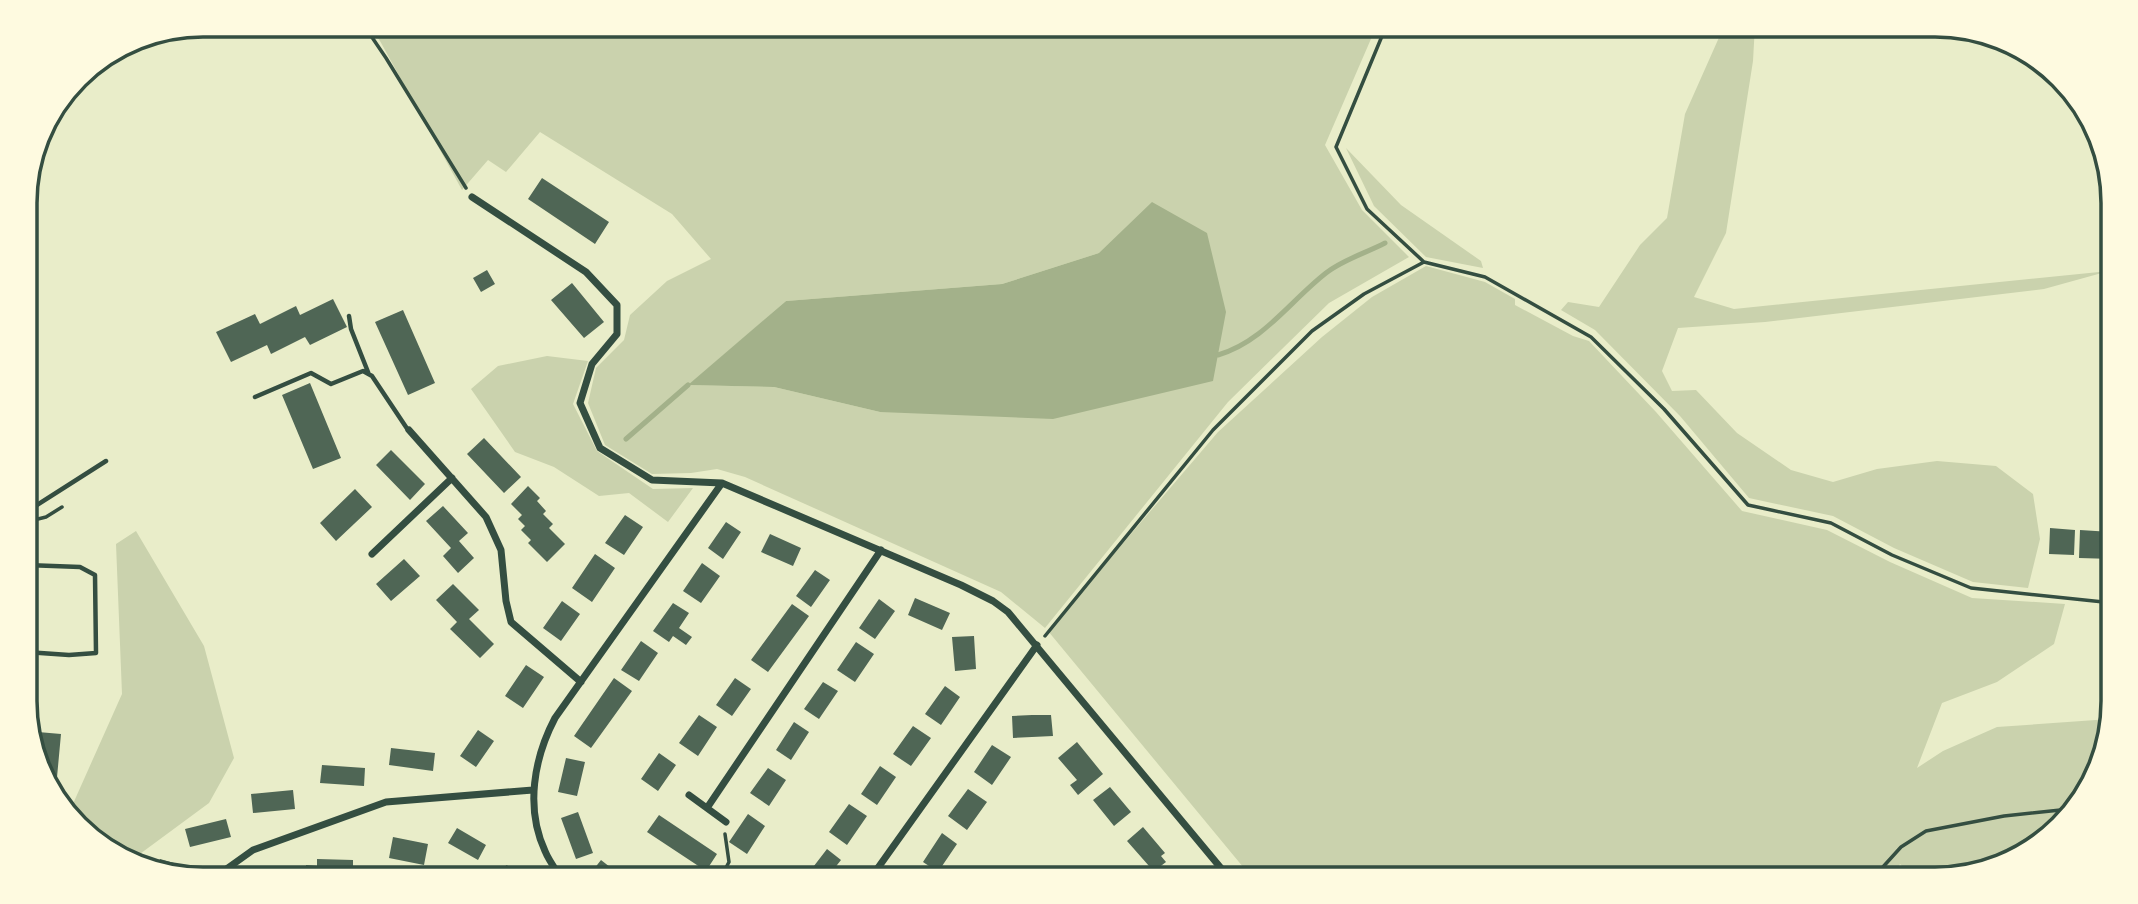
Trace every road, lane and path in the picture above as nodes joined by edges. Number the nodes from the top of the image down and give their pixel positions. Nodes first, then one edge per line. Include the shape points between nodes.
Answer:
1 (372, 37) edge
2 (1382, 37) edge
3 (472, 197) joint
4 (1424, 262) junction
5 (349, 316) dead end
6 (368, 372) junction
7 (254, 397) dead end
8 (409, 430) joint
9 (106, 461) dead end
10 (452, 478) junction
11 (722, 482) junction
12 (37, 506) edge
13 (881, 550) junction
14 (372, 554) dead end
15 (37, 565) edge
16 (2101, 603) edge
17 (1037, 645) junction
18 (37, 653) edge
19 (581, 681) junction
20 (533, 789) junction
21 (690, 794) dead end
22 (707, 808) junction
23 (2060, 810) edge
24 (726, 822) joint
25 (229, 867) edge
26 (556, 867) edge
27 (726, 867) edge
28 (878, 867) edge
29 (1220, 867) edge
30 (1883, 867) edge

1 - 3 path
2 - 4 path via 1336,147 1367,209
3 - 11 street via 586,272 617,305 617,334 592,364 580,403 600,447 652,480
4 - 16 path via 1485,277 1591,337 1664,409 1748,505 1831,523 1971,588
4 - 17 path via 1364,293 1312,331 1213,430
5 - 6 lane
6 - 7 lane via 331,384 311,373
6 - 8 lane
8 - 10 street
9 - 12 lane
10 - 14 street
10 - 19 street via 486,517 502,550 511,622
11 - 13 street
11 - 19 street
13 - 17 street via 993,601
13 - 22 street
15 - 18 lane via 80,567 96,575 97,612 96,653
17 - 28 street
17 - 29 street
19 - 20 street via 543,742
20 - 25 street via 386,802 253,850
20 - 26 street via 541,840
21 - 22 street
22 - 24 street
23 - 30 path via 1926,831 1901,847
24 - 27 path

